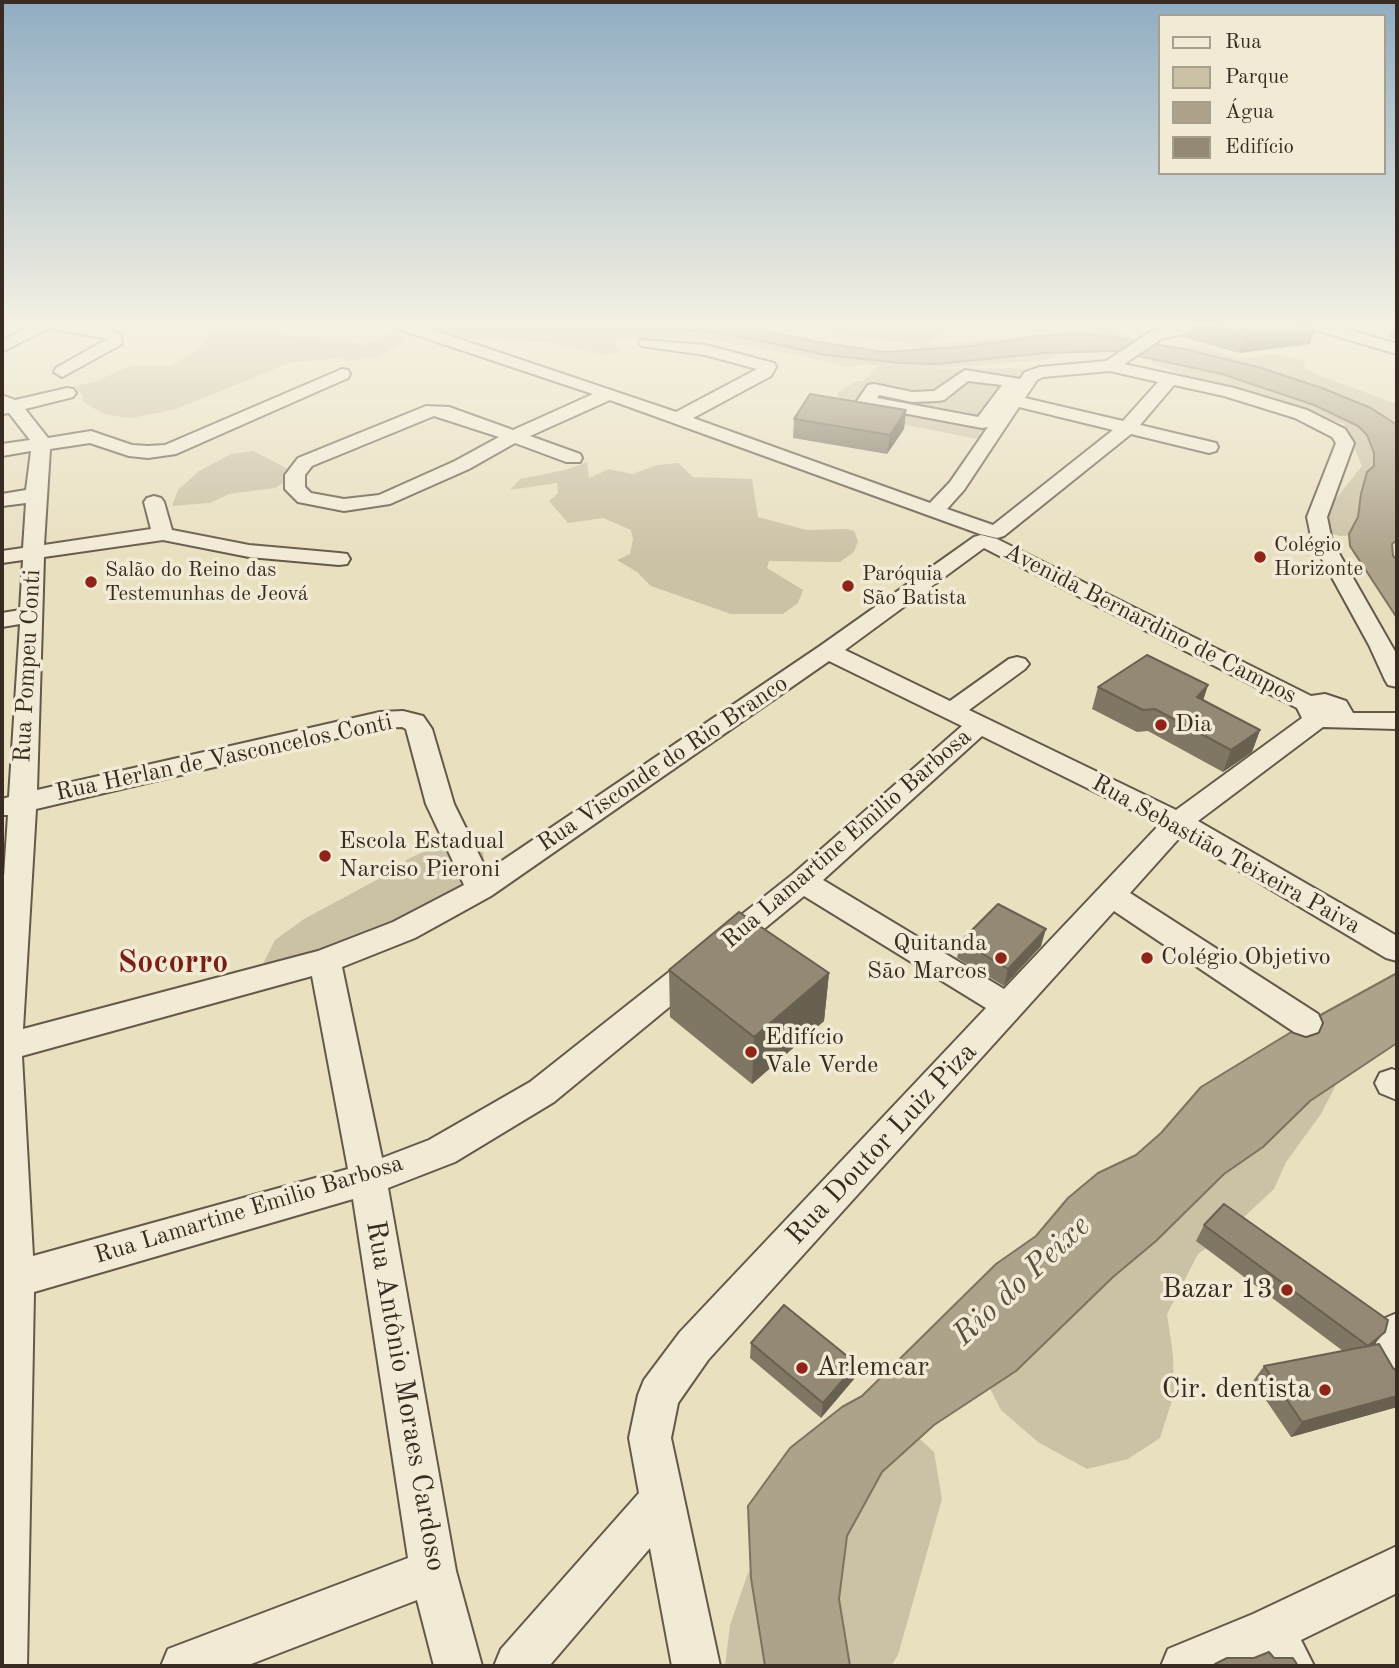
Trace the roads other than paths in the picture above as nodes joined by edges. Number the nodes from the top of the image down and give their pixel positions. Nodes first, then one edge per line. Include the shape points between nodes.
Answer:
1 (276, 403) edge
2 (589, 403) edge
3 (635, 403) edge
4 (707, 403) edge
5 (875, 403) edge
6 (1002, 403) edge
7 (1013, 403) edge
8 (1023, 403) edge
9 (1150, 403) edge
10 (1265, 403) edge
11 (6, 405) edge
12 (679, 418) junction
13 (989, 425) junction
14 (1128, 427) junction
15 (514, 436) junction
16 (41, 445) junction
17 (1209, 447) dead end
18 (2, 450) edge
19 (573, 458) dead end
20 (36, 495) junction
21 (2, 500) edge
22 (154, 502) dead end
23 (944, 514) junction
24 (163, 534) junction
25 (989, 536) junction
26 (33, 552) junction
27 (2, 557) edge
28 (339, 559) dead end
29 (31, 615) junction
30 (2, 620) edge
31 (828, 651) junction
32 (1017, 664) dead end
33 (1397, 680) edge
34 (28, 702) junction
35 (2, 708) edge
36 (1324, 710) junction
37 (966, 718) junction
38 (1397, 721) edge
39 (11, 806) edge
40 (1178, 822) junction
41 (803, 881) junction
42 (481, 889) junction
43 (1112, 895) junction
44 (1397, 950) edge
45 (326, 961) junction
46 (1009, 1007) junction
47 (1306, 1023) dead end
48 (3, 1047) edge
49 (368, 1179) junction
50 (8, 1281) edge
51 (661, 1502) junction
52 (1397, 1569) edge
53 (433, 1571) junction
54 (1279, 1649) edge
55 (3, 1666) edge
56 (185, 1666) edge
57 (458, 1666) edge
58 (518, 1666) edge
59 (696, 1666) edge
60 (1185, 1666) edge

1 - 16 street via 169,450 128,450 91,437
2 - 15 street
3 - 12 street, Avenida Bernardino de Campos
4 - 12 street
5 - 13 street
6 - 13 street
7 - 13 street
8 - 14 street
9 - 14 street, Rua Visconde do Rio Branco
10 - 33 street via 1339,432 1345,443 1317,517 1322,541
11 - 16 street via 37,433
12 - 23 street, Avenida Bernardino de Campos
13 - 23 street
14 - 17 street
14 - 25 street, Rua Visconde do Rio Branco
15 - 15 street via 383,500 344,505 305,498 295,489 295,475 305,462 426,411 443,411
15 - 19 street
16 - 18 street
16 - 20 street, Rua Pompeu Conti
20 - 21 street
20 - 26 street, Rua Pompeu Conti
22 - 24 street
23 - 25 street, Avenida Bernardino de Campos
24 - 26 street
24 - 28 street via 249,551
25 - 31 street, Rua Visconde do Rio Branco
25 - 36 street, Avenida Bernardino de Campos
26 - 27 street
26 - 29 street, Rua Pompeu Conti
29 - 30 street
29 - 34 street, Rua Pompeu Conti
31 - 37 street, Rua Sebastião Teixeira Paiva
31 - 42 street, Rua Visconde do Rio Branco
32 - 37 street, Rua Lamartine Emilio Barbosa
34 - 35 street
34 - 39 street, Rua Pompeu Conti
36 - 38 street, Avenida Bernardino de Campos
36 - 40 street, Rua Doutor Luiz Piza
37 - 40 street, Rua Sebastião Teixeira Paiva
37 - 41 street, Rua Lamartine Emilio Barbosa
39 - 42 street, Rua Herlan de Vasconcelos Conti via 380,720 403,719 419,729 440,804
39 - 48 street, Rua Pompeu Conti via 12,987
40 - 43 street, Rua Doutor Luiz Piza
40 - 44 street, Rua Sebastião Teixeira Paiva
41 - 46 street
41 - 49 street, Rua Lamartine Emilio Barbosa via 542,1092 442,1151
42 - 45 street, Rua Visconde do Rio Branco via 404,930
43 - 46 street, Rua Doutor Luiz Piza
43 - 47 street
45 - 48 street, Rua Visconde do Rio Branco
45 - 49 street, Rua Antônio Moraes Cardoso
46 - 51 street, Rua Doutor Luiz Piza via 694,1346 666,1385 659,1395 650,1438
48 - 50 street, Rua Pompeu Conti
49 - 50 street, Rua Lamartine Emilio Barbosa
49 - 53 street, Rua Antônio Moraes Cardoso
50 - 55 street, Rua Pompeu Conti
51 - 58 street
51 - 59 street, Rua Doutor Luiz Piza
52 - 54 street
53 - 56 street
53 - 57 street, Rua Antônio Moraes Cardoso
54 - 60 street

